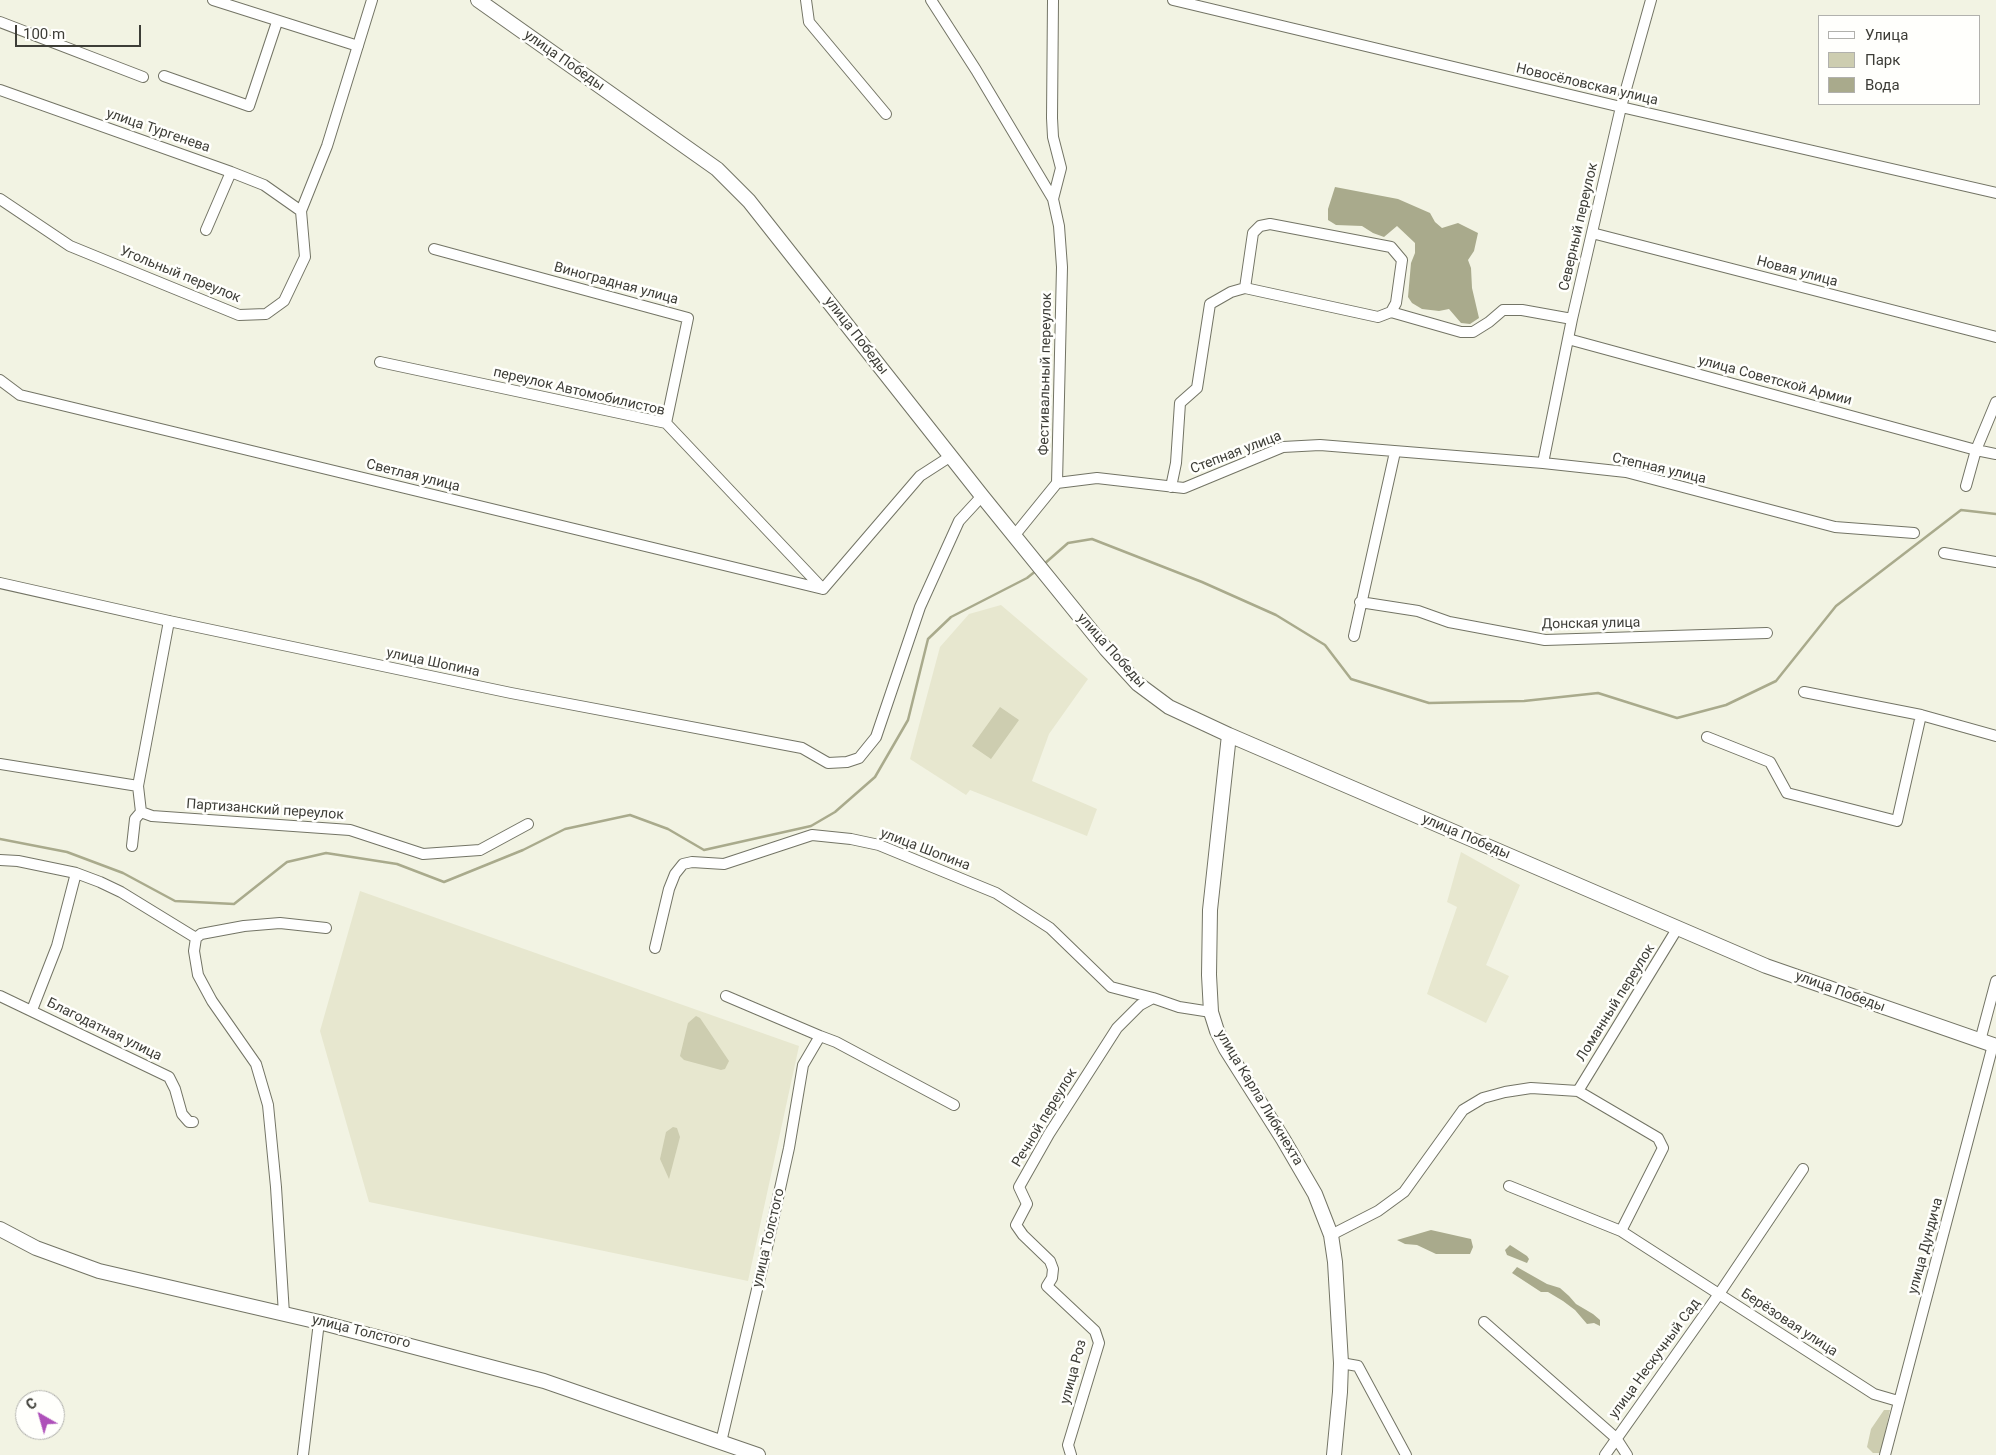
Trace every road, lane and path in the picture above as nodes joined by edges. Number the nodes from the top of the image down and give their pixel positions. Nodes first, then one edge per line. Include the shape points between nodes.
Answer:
1 (213, 0) edge
2 (372, 0) edge
3 (478, 0) edge
4 (806, 0) edge
5 (931, 0) edge
6 (1053, 0) edge
7 (1173, 0) edge
8 (1651, 0) edge
9 (0, 22) edge
10 (277, 22) junction
11 (358, 46) junction
12 (164, 76) dead end
13 (143, 77) dead end
14 (0, 90) edge
15 (1621, 108) junction
16 (886, 114) dead end
17 (231, 172) junction
18 (1996, 193) edge
19 (0, 199) edge
20 (1053, 199) junction
21 (301, 211) junction
22 (206, 230) dead end
23 (1592, 233) junction
24 (434, 249) dead end
25 (1245, 288) junction
26 (1391, 312) junction
27 (1572, 319) junction
28 (1996, 337) edge
29 (1568, 339) junction
30 (380, 362) dead end
31 (0, 380) edge
32 (1996, 402) edge
33 (666, 424) junction
34 (1976, 450) junction
35 (1395, 452) junction
36 (1996, 454) edge
37 (951, 456) junction
38 (1543, 463) junction
39 (1057, 484) junction
40 (1966, 486) dead end
41 (1171, 487) junction
42 (982, 496) junction
43 (1914, 533) dead end
44 (1014, 536) junction
45 (1944, 553) dead end
46 (1996, 562) edge
47 (0, 583) edge
48 (823, 589) junction
49 (1360, 602) junction
50 (169, 621) junction
51 (1767, 633) dead end
52 (1354, 636) dead end
53 (1804, 692) dead end
54 (1920, 716) junction
55 (1230, 735) junction
56 (1996, 736) edge
57 (1708, 737) dead end
58 (0, 764) edge
59 (138, 786) junction
60 (141, 812) junction
61 (528, 824) dead end
62 (132, 846) dead end
63 (0, 860) edge
64 (76, 873) junction
65 (326, 928) dead end
66 (1677, 929) junction
67 (196, 938) junction
68 (655, 948) dead end
69 (1996, 981) edge
70 (0, 996) edge
71 (726, 996) dead end
72 (1153, 998) junction
73 (32, 1010) junction
74 (1211, 1012) junction
75 (820, 1036) junction
76 (1990, 1044) edge
77 (1578, 1091) junction
78 (954, 1105) dead end
79 (193, 1122) dead end
80 (1803, 1169) dead end
81 (1509, 1186) dead end
82 (0, 1229) edge
83 (1621, 1231) junction
84 (1331, 1236) junction
85 (1047, 1286) joint
86 (1719, 1294) junction
87 (284, 1314) junction
88 (319, 1322) junction
89 (1484, 1322) dead end
90 (1341, 1363) junction
91 (1898, 1401) junction
92 (1616, 1438) junction
93 (721, 1442) junction
94 (303, 1455) edge
95 (758, 1455) edge
96 (1071, 1455) edge
97 (1334, 1455) edge
98 (1406, 1455) edge
99 (1605, 1455) edge
100 (1627, 1455) edge
101 (1885, 1455) edge

1 - 10 street
2 - 11 street, Угольный переулок
3 - 37 street, улица Победы via 717,169 749,200
4 - 16 street via 809,22
5 - 20 street, Фестивальный переулок
6 - 20 street, Фестивальный переулок via 1052,118 1061,168
7 - 15 street, Новосёловская улица
8 - 15 street, Северный переулок
9 - 13 street
10 - 11 street
10 - 12 street via 249,106
11 - 21 street, Угольный переулок via 327,146
14 - 17 street, улица Тургенева
15 - 18 street, Новосёловская улица
15 - 23 street, Северный переулок
17 - 21 street, улица Тургенева via 264,185
17 - 22 street
19 - 21 street, Угольный переулок via 70,246 239,315 266,314 284,301 305,257
20 - 39 street, Фестивальный переулок via 1062,267
23 - 27 street, Северный переулок
23 - 28 street, Новая улица
24 - 33 street, Виноградная улица via 688,318
25 - 26 street via 1378,317
25 - 26 street via 1254,233 1260,226 1270,224 1391,247 1402,260 1396,303
25 - 41 street via 1210,304 1197,388 1180,403
26 - 27 street via 1461,332 1473,332 1503,310
27 - 29 street, Северный переулок
29 - 34 street, улица Советской Армии
29 - 38 street, Северный переулок
30 - 33 street, переулок Автомобилистов
31 - 48 street, Светлая улица via 20,395
32 - 34 street
33 - 48 street, переулок Автомобилистов
34 - 36 street
34 - 40 street
35 - 38 street, Степная улица
35 - 41 street, Степная улица via 1320,445 1282,447 1184,488
35 - 49 street
37 - 42 street, улица Победы
37 - 48 street via 920,476
38 - 43 street, Степная улица via 1626,472 1835,527
39 - 41 street, Степная улица via 1097,478
39 - 44 street
42 - 44 street, улица Победы
42 - 50 street, улица Шопина via 958,521 920,607 876,737 859,758 847,762 828,764 802,748 511,693
44 - 55 street, улица Победы via 1138,684 1169,708
45 - 46 street
47 - 50 street, улица Шопина
49 - 51 street, Донская улица via 1418,611 1449,622 1545,640
49 - 52 street
50 - 59 street
53 - 54 street
54 - 56 street
54 - 57 street via 1897,820 1787,793 1770,762
55 - 66 street, улица Победы
55 - 74 street, улица Карла Либкнехта via 1210,910
58 - 59 street
59 - 60 street
60 - 61 street, Партизанский переулок via 152,816 350,830 423,854 480,850
60 - 62 street via 135,818
63 - 64 street
64 - 67 street via 121,892
64 - 73 street, Благодатная улица via 57,946
65 - 67 street via 280,923 244,926 201,934
66 - 76 street, улица Победы via 1766,966
66 - 77 street, Ломанный переулок
67 - 87 street via 194,951 198,975 256,1064 268,1105
68 - 72 street, улица Шопина via 669,890 683,864 724,864 812,835 879,845 996,893 1050,928 1111,987
69 - 76 street, улица Дундича
70 - 73 street, Благодатная улица
71 - 75 street
72 - 74 street, улица Шопина via 1179,1007
72 - 85 street, Речной переулок via 1140,1005 1117,1028 1019,1187 1027,1204 1016,1225 1050,1261 1052,1278
73 - 79 street, Благодатная улица via 169,1077 182,1114
74 - 84 street, улица Карла Либкнехта via 1226,1048 1315,1194
75 - 78 street
75 - 93 street, улица Толстого via 803,1066 783,1176
76 - 91 street, улица Дундича via 1947,1224
77 - 83 street via 1658,1138 1663,1148
77 - 84 street via 1531,1088 1483,1098 1463,1110 1404,1192 1378,1212
80 - 86 street, Берёзовая улица
81 - 83 street, улица Нескучный Сад
82 - 87 street, улица Толстого via 36,1248 99,1271
83 - 86 street, улица Нескучный Сад
84 - 90 street, улица Карла Либкнехта via 1337,1278
85 - 96 street, улица Роз via 1095,1331 1099,1343 1068,1445
86 - 91 street, Берёзовая улица via 1874,1394
86 - 92 street, улица Нескучный Сад
87 - 88 street, улица Толстого
88 - 93 street, улица Толстого via 544,1381
88 - 94 street
89 - 92 street, улица Нескучный Сад
90 - 97 street, улица Карла Либкнехта
90 - 98 street via 1358,1366
91 - 101 street, улица Дундича
92 - 99 street, улица Нескучный Сад
92 - 100 street, улица Нескучный Сад
93 - 95 street, улица Толстого

